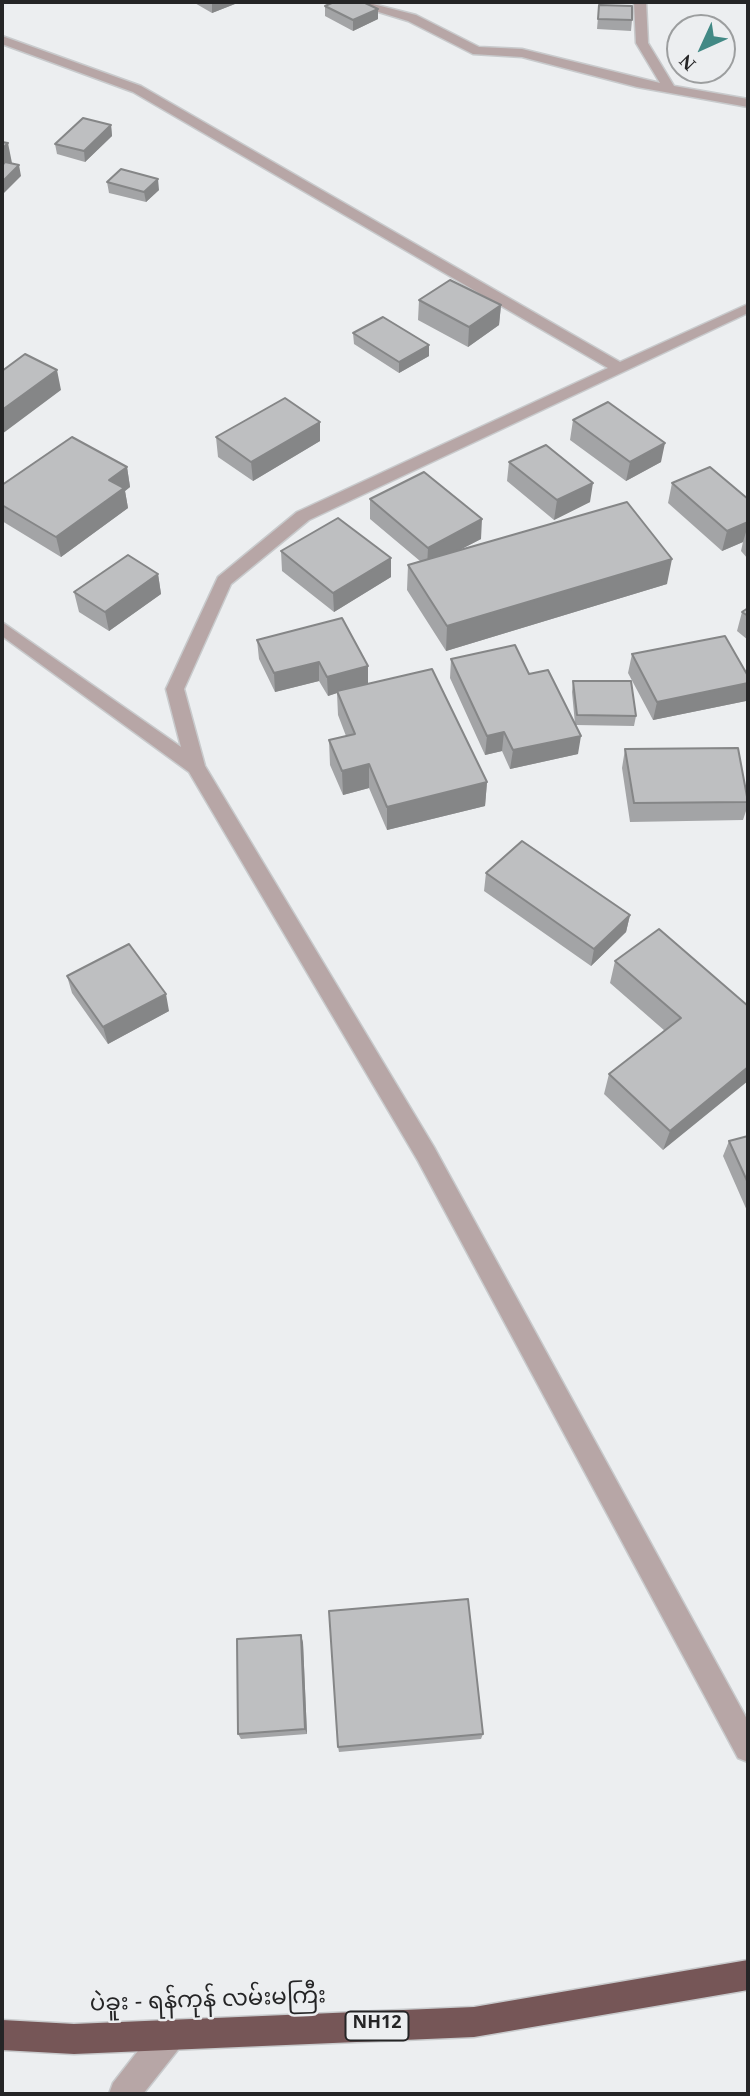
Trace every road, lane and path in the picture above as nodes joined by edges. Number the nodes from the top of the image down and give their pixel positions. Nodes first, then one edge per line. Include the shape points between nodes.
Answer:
1 (352, 2) edge
2 (640, 2) edge
3 (2, 40) edge
4 (670, 90) junction
5 (748, 103) edge
6 (748, 308) edge
7 (619, 368) junction
8 (2, 628) edge
9 (196, 767) junction
10 (748, 1748) edge
11 (748, 1975) edge
12 (2, 2035) edge
13 (170, 2035) junction
14 (124, 2094) edge

1 - 4 street via 412,18 477,51 522,53
2 - 4 street via 642,43
3 - 7 street via 137,89
4 - 5 street
6 - 7 street
7 - 9 street via 303,516 224,581 175,690
8 - 9 street
9 - 10 street via 426,1154
11 - 13 highway, ပဲခူး - ရန်ကုန် လမ်းမကြီး / NH12 via 474,2022
12 - 13 highway, ပဲခူး - ရန်ကုန် လမ်းမကြီး / NH12 via 75,2039
13 - 14 street

